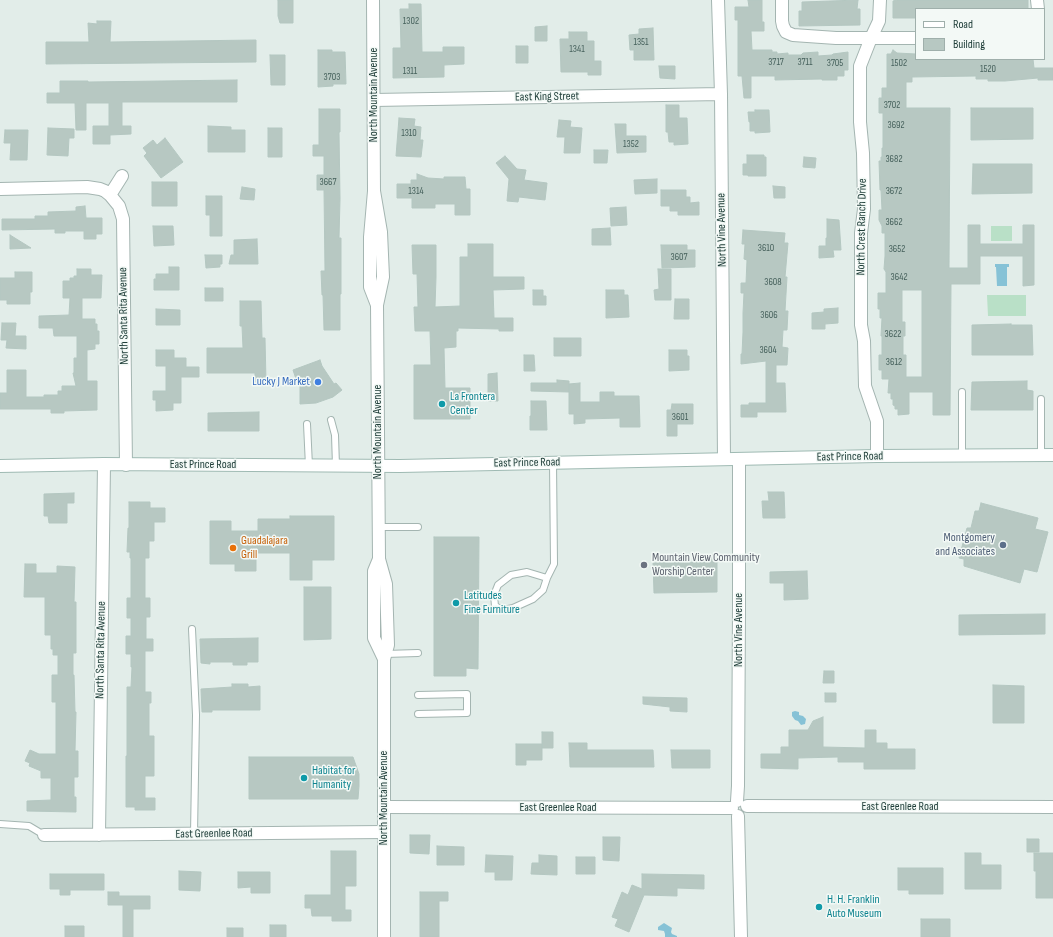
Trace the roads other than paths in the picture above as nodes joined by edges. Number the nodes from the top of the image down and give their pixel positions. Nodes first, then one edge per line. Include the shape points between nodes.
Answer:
1 (373, 0) edge
2 (718, 0) edge
3 (782, 0) edge
4 (880, 0) edge
5 (870, 38) junction
6 (915, 38) edge
7 (721, 94) junction
8 (374, 100) junction
9 (122, 176) dead end
10 (0, 189) edge
11 (110, 195) junction
12 (962, 392) dead end
13 (1041, 399) dead end
14 (331, 420) dead end
15 (307, 424) dead end
16 (962, 455) junction
17 (1047, 455) edge
18 (877, 456) junction
19 (724, 459) junction
20 (739, 459) junction
21 (554, 462) junction
22 (104, 464) junction
23 (126, 465) junction
24 (0, 466) edge
25 (309, 466) junction
26 (336, 466) junction
27 (378, 466) junction
28 (418, 526) dead end
29 (379, 527) junction
30 (547, 578) junction
31 (192, 629) dead end
32 (418, 653) dead end
33 (384, 656) junction
34 (418, 694) dead end
35 (418, 714) dead end
36 (384, 807) junction
37 (1053, 807) edge
38 (738, 808) junction
39 (0, 824) edge
40 (384, 832) junction
41 (194, 834) junction
42 (44, 835) joint
43 (99, 835) junction
44 (384, 937) edge
45 (741, 937) edge

1 - 8 street, North Mountain Avenue
2 - 7 street, North Vine Avenue
3 - 5 street via 782,21 786,32 802,37
4 - 5 street, North Crest Ranch Drive via 879,21
5 - 6 street
5 - 18 street, North Crest Ranch Drive via 860,66 864,209 861,233 861,325 865,386 877,421
7 - 8 street, East King Street
7 - 19 street, North Vine Avenue
8 - 27 street, North Mountain Avenue via 374,191 381,232 383,277 377,305
9 - 11 street
10 - 11 street via 87,187
11 - 23 street, North Santa Rita Avenue via 119,206 123,219
12 - 16 lane
13 - 17 lane
14 - 26 lane via 335,435
15 - 25 lane
16 - 17 street, East Prince Road
16 - 18 street, East Prince Road
18 - 20 street, East Prince Road
19 - 20 street, East Prince Road
19 - 21 street, East Prince Road
20 - 38 street, North Vine Avenue
21 - 27 street, East Prince Road
21 - 30 lane via 554,564
22 - 23 street, East Prince Road
22 - 24 street, East Prince Road
22 - 43 street, North Santa Rita Avenue
23 - 25 street, East Prince Road
25 - 26 street, East Prince Road
26 - 27 street, East Prince Road
27 - 29 street, North Mountain Avenue
28 - 29 lane
29 - 33 street, North Mountain Avenue via 379,559 374,570 374,638
30 - 30 lane via 543,590 533,599 503,610 495,606 494,596 498,585 511,575 527,572
31 - 41 lane via 196,715
32 - 33 lane
33 - 36 street, North Mountain Avenue
34 - 35 lane via 467,694 467,713
36 - 38 street, East Greenlee Road
36 - 40 street, North Mountain Avenue
37 - 38 street, East Greenlee Road
38 - 45 street, North Vine Avenue
39 - 42 lane via 29,826
40 - 41 street, East Greenlee Road
40 - 44 street, North Mountain Avenue
41 - 43 street, East Greenlee Road
42 - 43 street, East Greenlee Road

